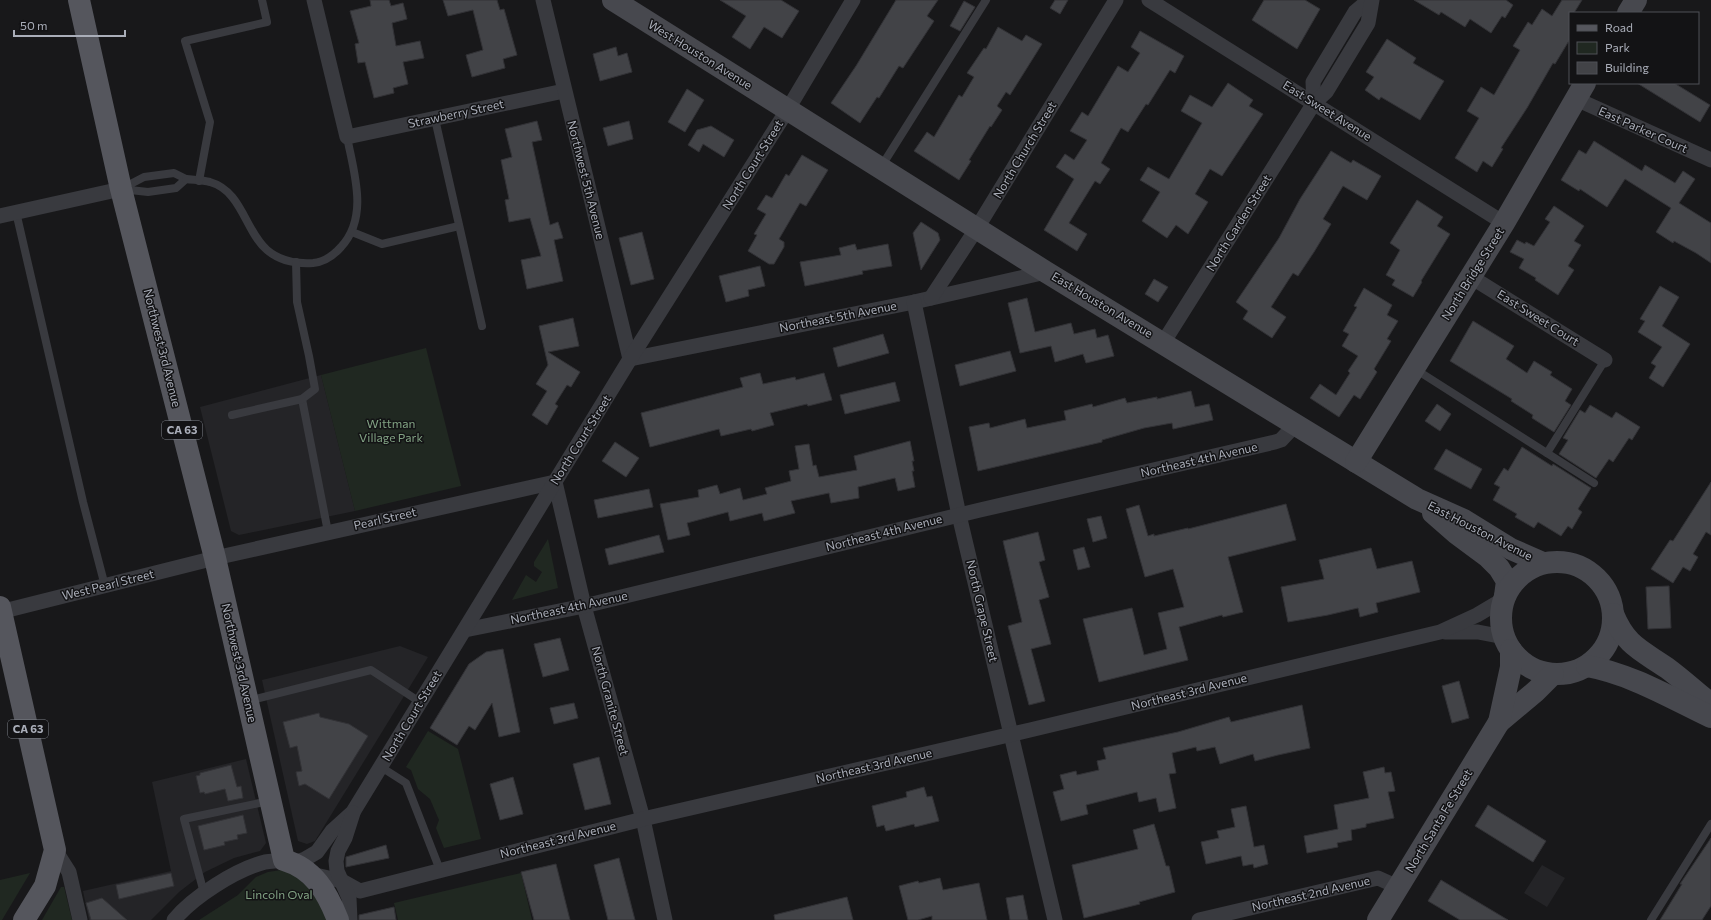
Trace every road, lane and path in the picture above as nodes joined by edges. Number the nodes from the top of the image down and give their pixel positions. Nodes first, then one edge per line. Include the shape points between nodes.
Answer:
1 (79, 0) edge
2 (262, 0) edge
3 (314, 0) edge
4 (543, 0) edge
5 (613, 0) edge
6 (853, 0) edge
7 (986, 0) edge
8 (1116, 0) edge
9 (1149, 0) edge
10 (1369, 0) edge
11 (1372, 0) edge
12 (1636, 0) edge
13 (1629, 12) edge
14 (564, 91) junction
15 (1580, 91) edge
16 (1314, 103) junction
17 (788, 109) junction
18 (435, 119) junction
19 (347, 137) junction
20 (1711, 160) edge
21 (880, 167) junction
22 (186, 179) junction
23 (199, 180) junction
24 (121, 188) junction
25 (16, 212) junction
26 (0, 216) edge
27 (1504, 223) junction
28 (459, 226) junction
29 (977, 228) junction
30 (352, 232) junction
31 (296, 262) junction
32 (1046, 272) junction
33 (1471, 277) junction
34 (931, 298) junction
35 (914, 302) junction
36 (482, 326) dead end
37 (1164, 343) junction
38 (630, 359) junction
39 (1605, 360) joint
40 (1415, 369) junction
41 (302, 400) junction
42 (232, 415) dead end
43 (1296, 424) junction
44 (1547, 453) junction
45 (1356, 462) junction
46 (555, 482) junction
47 (1594, 483) dead end
48 (1417, 499) junction
49 (960, 514) junction
50 (328, 532) junction
51 (215, 558) junction
52 (1544, 563) junction
53 (105, 586) junction
54 (1505, 598) junction
55 (584, 606) junction
56 (0, 610) edge
57 (1613, 614) junction
58 (465, 630) junction
59 (1440, 632) junction
60 (1508, 643) junction
61 (1587, 666) junction
62 (1553, 674) junction
63 (247, 701) junction
64 (420, 702) junction
65 (1711, 704) edge
66 (1711, 717) edge
67 (1499, 722) junction
68 (1011, 735) junction
69 (381, 767) junction
70 (270, 800) junction
71 (353, 812) junction
72 (643, 819) junction
73 (1711, 824) edge
74 (55, 850) junction
75 (288, 862) junction
76 (440, 870) junction
77 (311, 874) junction
78 (342, 881) junction
79 (1398, 888) junction
80 (360, 891) junction
81 (204, 893) junction
82 (346, 916) edge
83 (24, 920) edge
84 (80, 920) edge
85 (174, 920) edge
86 (666, 920) edge
87 (1055, 920) edge
88 (1199, 920) edge
89 (1378, 920) edge
90 (1651, 920) edge

1 - 24 main road, Northwest 3rd Avenue / CA 63
2 - 23 lane via 267,22 184,41 210,122
3 - 19 street
4 - 14 street, Northwest 5th Avenue
5 - 17 main road, West Houston Avenue
6 - 17 street, North Court Street
7 - 21 lane
8 - 29 street, North Church Street
9 - 16 street, East Sweet Avenue
10 - 16 street via 1355,12 1313,82
11 - 16 street, North Garden Street via 1368,23 1326,92
12 - 13 main road
14 - 18 street, Strawberry Street
14 - 38 street, Northwest 5th Avenue
15 - 20 street, East Parker Court
15 - 27 main road, North Bridge Street
16 - 27 street, East Sweet Avenue
16 - 37 street, North Garden Street
17 - 21 main road, East Houston Avenue
17 - 38 street, North Court Street
18 - 19 street, Strawberry Street
18 - 28 lane
19 - 30 lane via 357,194 357,211
21 - 29 main road, East Houston Avenue
22 - 23 lane
22 - 24 lane via 176,188 148,192
22 - 24 lane via 174,172 144,177
23 - 31 lane via 211,182 229,194 267,250 283,260
24 - 25 street
24 - 51 main road, Northwest 3rd Avenue / CA 63
25 - 26 street
25 - 53 lane
27 - 33 main road, North Bridge Street
28 - 30 lane via 382,244
28 - 36 lane
29 - 32 main road, East Houston Avenue
29 - 34 street, North Church Street
30 - 31 lane via 336,252 320,262
31 - 41 lane via 297,302 315,388
32 - 34 street, Northeast 5th Avenue
32 - 37 main road, East Houston Avenue
33 - 39 street, East Sweet Court
33 - 40 main road, North Bridge Street
34 - 35 street, Northeast 5th Avenue
35 - 38 street, Northeast 5th Avenue
35 - 49 street, North Grape Street
37 - 43 main road, East Houston Avenue
38 - 46 street, North Court Street
39 - 44 lane
40 - 44 lane
40 - 45 main road, North Bridge Street
41 - 42 lane
41 - 50 lane
43 - 45 main road, East Houston Avenue
43 - 49 street, Northeast 4th Avenue via 1281,440 1275,442
44 - 47 lane
45 - 48 main road, East Houston Avenue
46 - 50 street, Pearl Street
46 - 55 street, North Granite Street
46 - 58 street, North Court Street
48 - 52 main road, East Houston Avenue via 1464,520 1511,549
48 - 54 main road, East Houston Avenue via 1499,568 1507,581
49 - 55 street, Northeast 4th Avenue
49 - 68 street, North Grape Street
50 - 51 street, Pearl Street
51 - 53 street, West Pearl Street
51 - 63 main road, Northwest 3rd Avenue / CA 63
52 - 54 main road via 1528,570 1514,582
52 - 57 main road via 1562,562 1580,567 1596,577 1607,592
53 - 56 street, West Pearl Street
54 - 59 street, Northeast 3rd Avenue via 1477,615
54 - 60 main road via 1501,618
55 - 58 street, Northeast 4th Avenue
55 - 72 street, North Granite Street
56 - 74 main road, CA 63
57 - 61 main road via 1612,630 1607,644 1599,656
57 - 65 main road via 1625,638
58 - 64 street, North Court Street
59 - 60 street, Northeast 3rd Avenue via 1478,632
59 - 68 street, Northeast 3rd Avenue
60 - 62 main road via 1522,662 1537,670
60 - 67 main road, North Santa Fe Street via 1511,668
61 - 62 main road via 1571,673
61 - 66 main road via 1605,669 1638,682
62 - 67 main road, North Santa Fe Street
63 - 64 lane via 371,670
63 - 70 main road, Northwest 3rd Avenue / CA 63
64 - 69 street, North Court Street
67 - 79 main road, North Santa Fe Street
68 - 72 street, Northeast 3rd Avenue
68 - 87 street, North Grape Street
69 - 71 street, North Court Street
69 - 76 lane via 406,783
70 - 75 main road, Northwest 3rd Avenue / CA 63
70 - 81 lane via 184,819
71 - 75 street, North Court Street via 332,831 317,852 305,859
71 - 78 street via 336,861
72 - 76 street, Northeast 3rd Avenue
72 - 86 street, North Granite Street
73 - 90 lane
74 - 83 main road, CA 63 via 45,886
74 - 84 street via 69,872
75 - 77 main road via 302,867
75 - 81 street via 266,862 248,868
76 - 80 street, Northeast 3rd Avenue
77 - 78 street
77 - 82 main road
78 - 80 street
78 - 82 street via 347,890
79 - 88 street, Northeast 2nd Avenue via 1378,878
79 - 89 main road, North Santa Fe Street
80 - 82 street
81 - 85 street via 181,910

